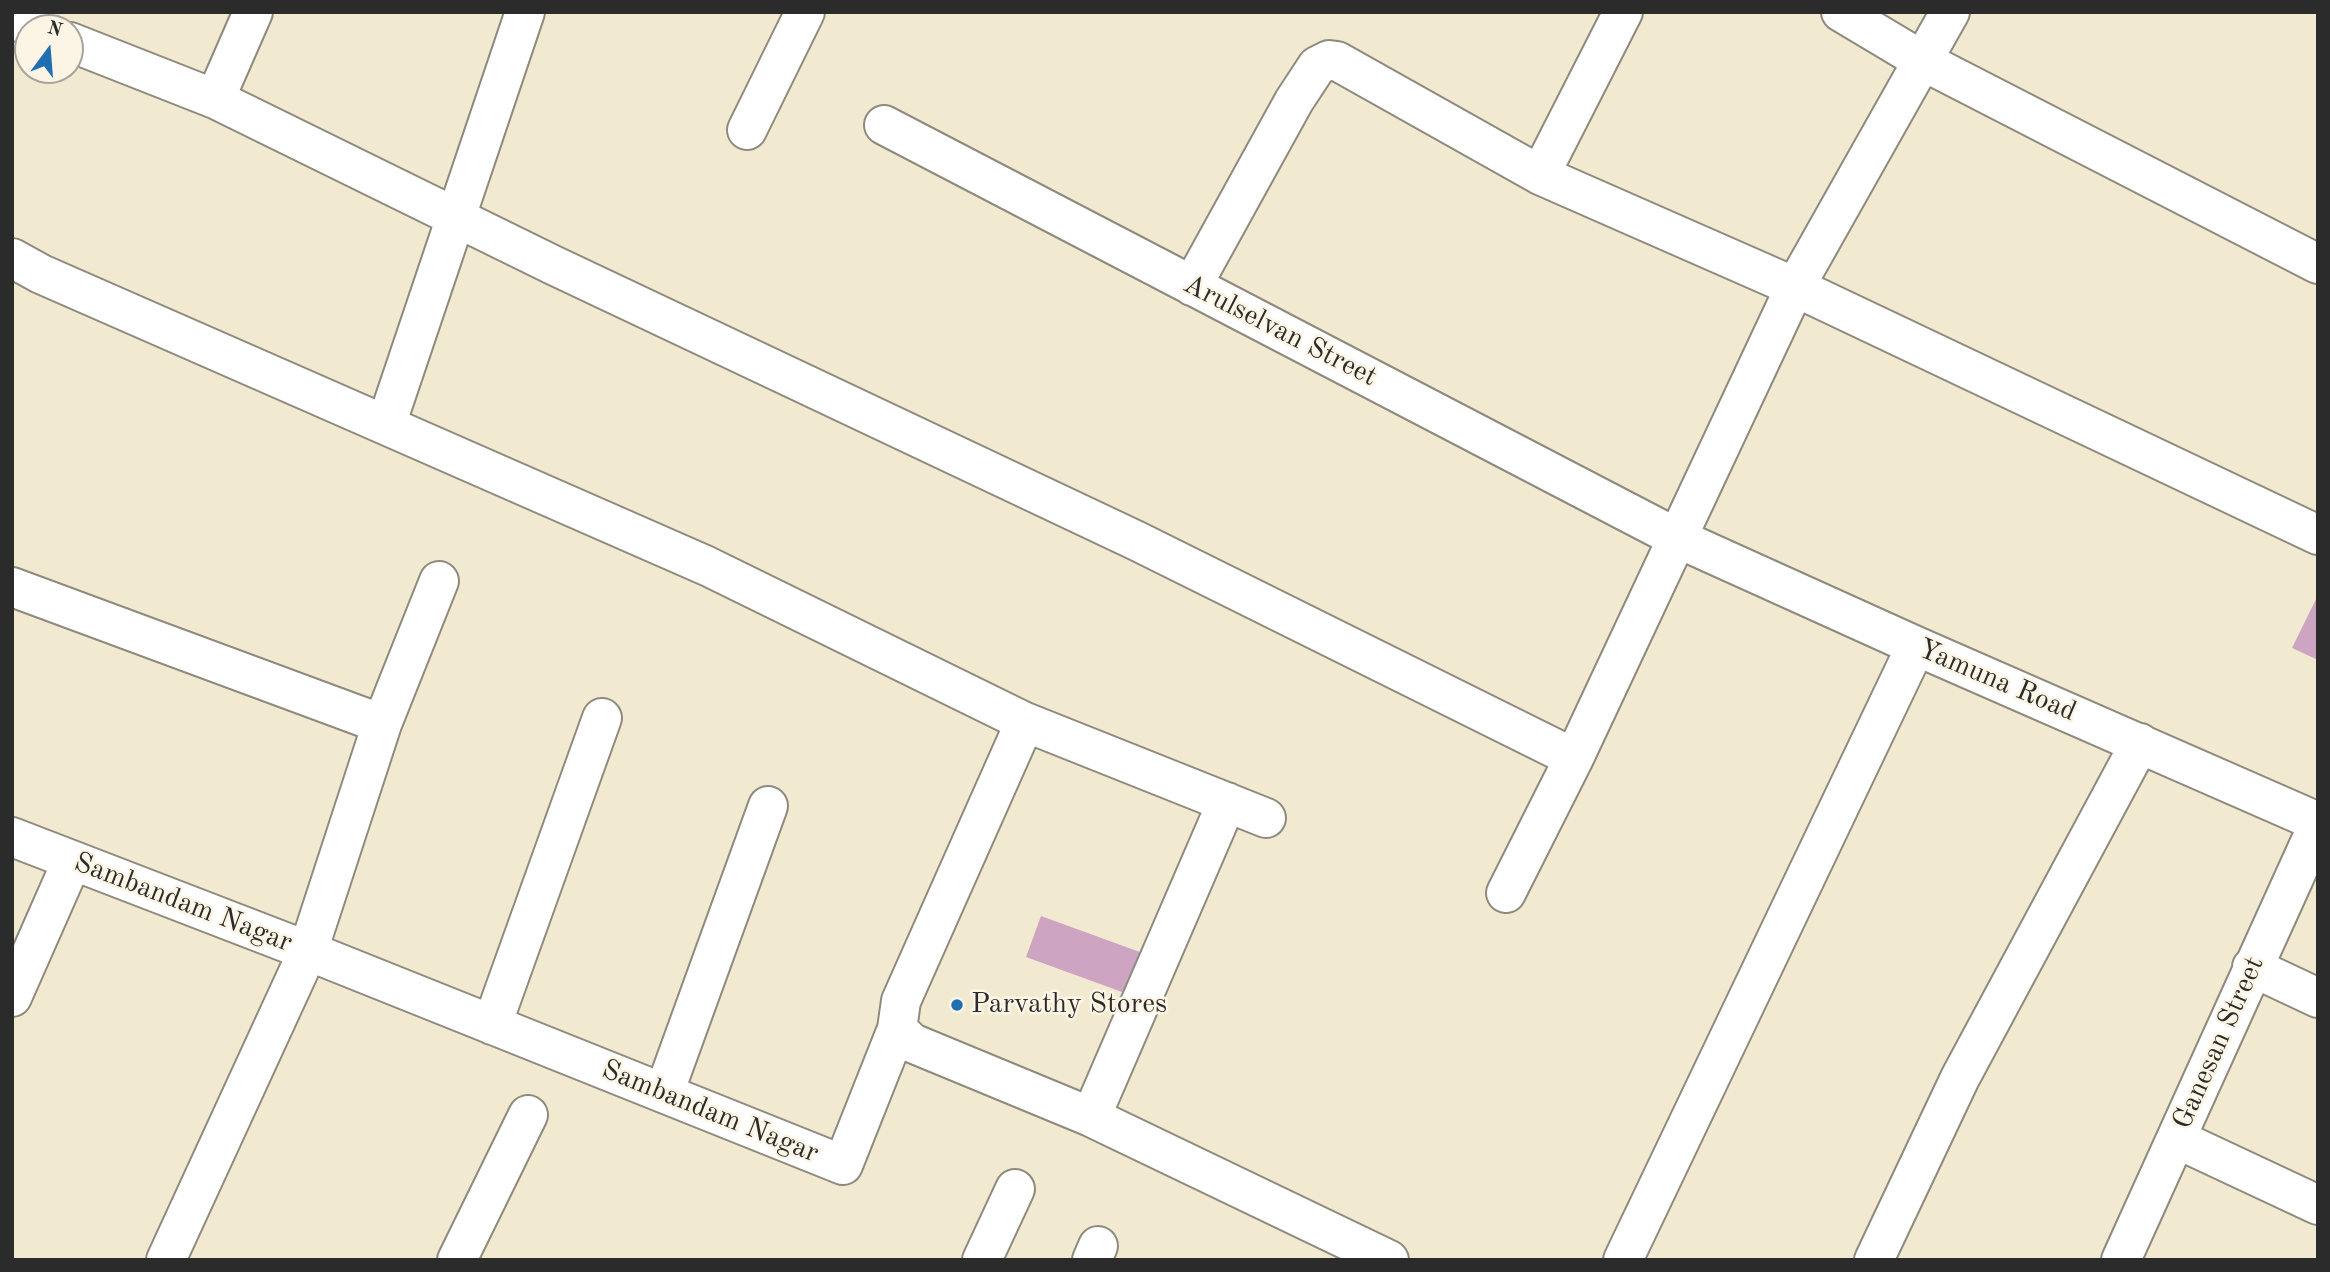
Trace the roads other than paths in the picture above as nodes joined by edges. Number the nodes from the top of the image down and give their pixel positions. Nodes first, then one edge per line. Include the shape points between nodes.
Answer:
1 (253, 12) edge
2 (525, 12) edge
3 (805, 12) edge
4 (1623, 12) edge
5 (1841, 12) edge
6 (1950, 12) edge
7 (84, 48) edge
8 (1923, 61) junction
9 (215, 99) junction
10 (884, 125) dead end
11 (747, 130) dead end
12 (1540, 175) junction
13 (455, 217) junction
14 (12, 258) edge
15 (2318, 264) edge
16 (1192, 286) junction
17 (1795, 287) junction
18 (387, 425) junction
19 (2318, 535) edge
20 (1677, 538) junction
21 (439, 581) dead end
22 (12, 587) edge
23 (1916, 646) junction
24 (602, 718) dead end
25 (1025, 722) junction
26 (382, 724) junction
27 (2140, 743) junction
28 (1574, 758) junction
29 (1227, 802) junction
30 (768, 806) dead end
31 (1266, 818) dead end
32 (2318, 824) edge
33 (12, 837) edge
34 (72, 860) junction
35 (1506, 893) dead end
36 (307, 951) junction
37 (2252, 967) junction
38 (12, 997) edge
39 (2318, 998) edge
40 (492, 1025) junction
41 (897, 1029) junction
42 (664, 1094) junction
43 (528, 1115) dead end
44 (1091, 1117) junction
45 (2177, 1139) junction
46 (1015, 1189) dead end
47 (2318, 1205) edge
48 (1385, 1259) edge
49 (166, 1260) edge
50 (457, 1260) edge
51 (982, 1260) edge
52 (1623, 1260) edge
53 (1874, 1260) edge
54 (2121, 1260) edge

1 - 9 street
2 - 13 street
3 - 11 street
4 - 12 street
5 - 8 street
6 - 8 street
7 - 9 street
8 - 15 street
8 - 17 street
9 - 13 street
10 - 16 street, Arulselvan Street
12 - 16 street via 1329,60 1317,66 1294,101
12 - 17 street
13 - 18 street
13 - 28 street via 1137,541
14 - 18 street
16 - 20 street, Arulselvan Street
17 - 19 street
17 - 20 street
18 - 25 street via 707,566
20 - 23 street, Yamuna Road
20 - 28 street
21 - 26 street
22 - 26 street
23 - 27 street, Yamuna Road
23 - 52 street
24 - 40 street
25 - 29 street
25 - 41 street via 901,1001
26 - 36 street
27 - 32 street, Yamuna Road
27 - 53 street via 1960,1078
28 - 35 street
29 - 31 street
29 - 44 street
30 - 42 street
32 - 37 street, Ganesan Street
33 - 34 street, Sambandam Nagar
34 - 36 street, Sambandam Nagar
34 - 38 street
36 - 40 street, Sambandam Nagar
36 - 49 street
37 - 39 street
37 - 45 street, Ganesan Street
40 - 42 street, Sambandam Nagar
41 - 42 street, Sambandam Nagar via 843,1165
41 - 44 street via 912,1044
43 - 50 street
44 - 48 street
45 - 47 street
45 - 54 street, Ganesan Street
46 - 51 street

